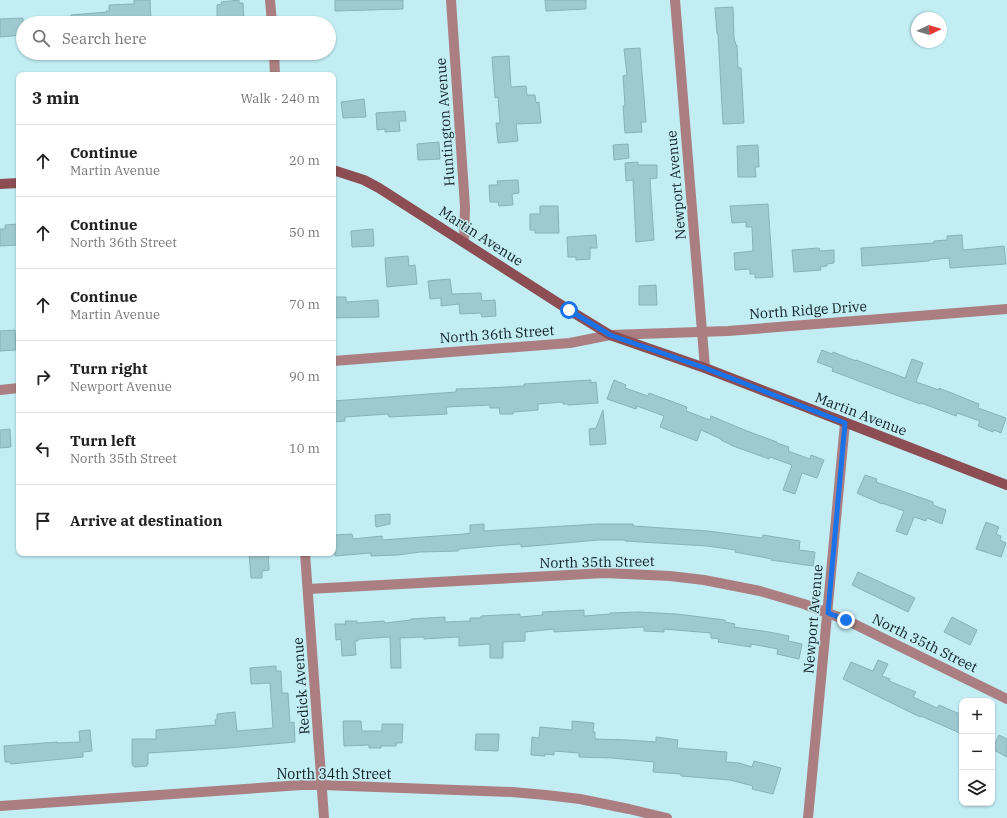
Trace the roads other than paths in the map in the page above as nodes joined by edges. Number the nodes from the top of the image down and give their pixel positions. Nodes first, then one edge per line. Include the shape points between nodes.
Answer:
1 (270, 0) edge
2 (450, 0) edge
3 (675, 0) edge
4 (271, 16) edge
5 (274, 60) edge
6 (275, 72) edge
7 (336, 171) edge
8 (16, 183) edge
9 (0, 184) edge
10 (464, 242) junction
11 (1007, 309) edge
12 (702, 332) junction
13 (610, 335) junction
14 (336, 361) edge
15 (705, 368) junction
16 (16, 388) edge
17 (0, 390) edge
18 (845, 423) junction
19 (1007, 485) edge
20 (306, 556) edge
21 (308, 589) junction
22 (828, 613) junction
23 (1007, 699) edge
24 (322, 785) junction
25 (0, 806) edge
26 (324, 818) edge
27 (666, 818) edge
28 (808, 818) edge

1 - 4 street
2 - 10 street, Huntington Avenue via 465,207
3 - 12 street, Newport Avenue
5 - 6 street
7 - 10 main road, Martin Avenue via 379,188
8 - 9 main road
10 - 13 main road, Martin Avenue
11 - 12 street, North Ridge Drive
12 - 13 street, North Ridge Drive
12 - 15 street, Newport Avenue
13 - 14 street, North 36th Street via 570,343
13 - 15 main road
15 - 18 main road, Martin Avenue
16 - 17 street
18 - 19 main road, Martin Avenue
18 - 22 street, Newport Avenue
20 - 21 street, Redick Avenue
21 - 22 street, North 35th Street via 605,573 639,574 704,580 760,591
21 - 24 street, Redick Avenue
22 - 23 street, North 35th Street
22 - 28 street, Newport Avenue
24 - 25 street, North 34th Street
24 - 26 street, Redick Avenue
24 - 27 street, North 34th Street via 546,794 629,808

